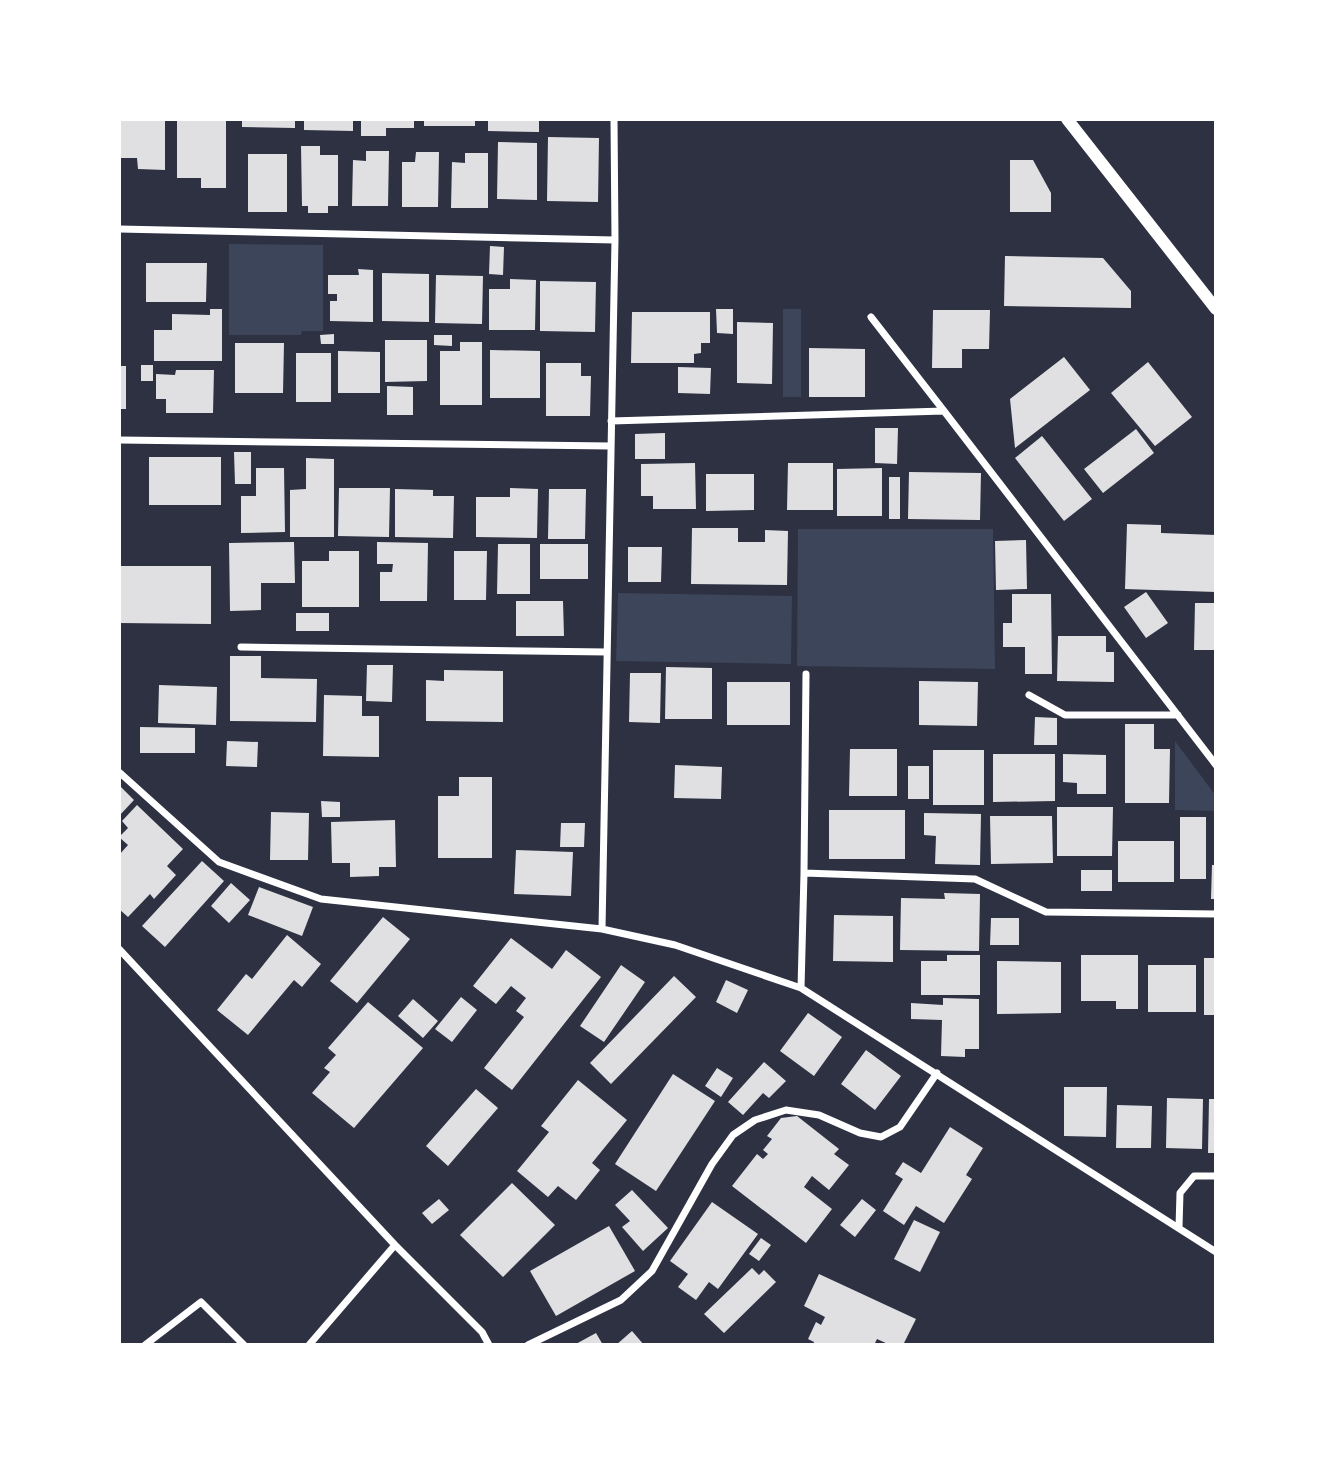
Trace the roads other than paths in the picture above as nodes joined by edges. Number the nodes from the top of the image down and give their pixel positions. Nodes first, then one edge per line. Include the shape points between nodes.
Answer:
1 (614, 119) edge
2 (1067, 119) edge
3 (119, 229) edge
4 (615, 240) junction
5 (1216, 309) edge
6 (871, 317) dead end
7 (944, 411) junction
8 (611, 421) junction
9 (119, 440) edge
10 (611, 446) junction
11 (241, 647) dead end
12 (607, 652) junction
13 (806, 674) dead end
14 (1029, 695) dead end
15 (1178, 715) junction
16 (1216, 765) edge
17 (119, 772) edge
18 (804, 873) junction
19 (1216, 914) edge
20 (602, 929) junction
21 (119, 949) edge
22 (801, 988) junction
23 (937, 1073) junction
24 (1216, 1176) edge
25 (1179, 1227) junction
26 (395, 1245) junction
27 (1216, 1252) edge
28 (145, 1345) edge
29 (244, 1345) edge
30 (309, 1345) edge
31 (489, 1345) edge
32 (528, 1345) edge

1 - 4 street
2 - 5 street
3 - 4 street
4 - 8 street
6 - 7 street
7 - 8 street
7 - 15 street
8 - 10 street
9 - 10 street
10 - 12 street
11 - 12 street
12 - 20 street
13 - 18 street
14 - 15 street via 1065,715
15 - 16 street
17 - 20 street via 219,862 321,899
18 - 19 street via 975,879 1046,912
18 - 22 street
20 - 22 street via 675,945
21 - 26 street
22 - 23 street
23 - 25 street
23 - 32 street via 900,1127 881,1137 819,1115 786,1110 755,1120 733,1135 712,1164 652,1271 621,1300
24 - 25 street via 1194,1176 1180,1193
25 - 27 street
26 - 30 street
26 - 31 street via 473,1322
28 - 29 street via 201,1302

